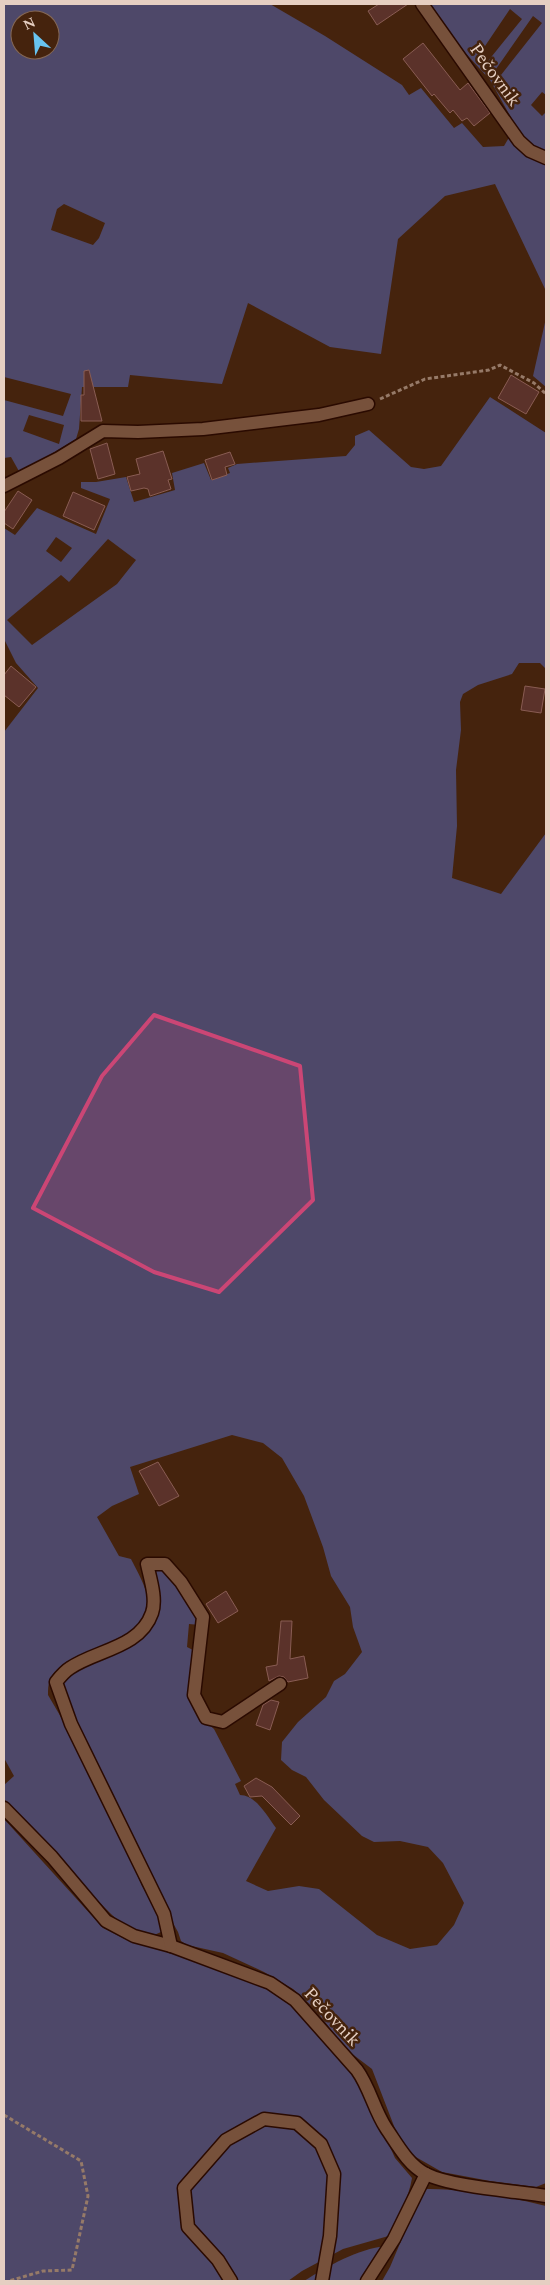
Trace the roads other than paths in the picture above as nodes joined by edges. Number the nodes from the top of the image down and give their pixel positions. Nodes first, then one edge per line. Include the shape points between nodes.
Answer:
1 (422, 4) edge
2 (546, 158) edge
3 (368, 404) road end
4 (4, 486) edge
5 (280, 1684) dead end
6 (4, 1808) edge
7 (171, 1946) junction
8 (426, 2174) junction
9 (546, 2196) edge
10 (231, 2281) edge
11 (322, 2281) edge
12 (367, 2281) edge

1 - 2 street, Pečovnik via 519,141 530,151
3 - 4 street via 319,415 203,429 103,431
5 - 7 street via 223,1722 206,1718 194,1695 203,1616 165,1564 147,1564 152,1612 142,1632 69,1668 56,1682 71,1724 164,1914
6 - 7 street, Pečovnik via 52,1857 106,1921 134,1936
7 - 8 street, Pečovnik via 270,1983 296,2000 357,2070 385,2126 408,2160
8 - 9 street, Pečovnik via 454,2182
8 - 12 street via 394,2239
10 - 11 street via 218,2260 188,2228 184,2188 226,2140 264,2118 297,2123 321,2144 334,2174 330,2236

